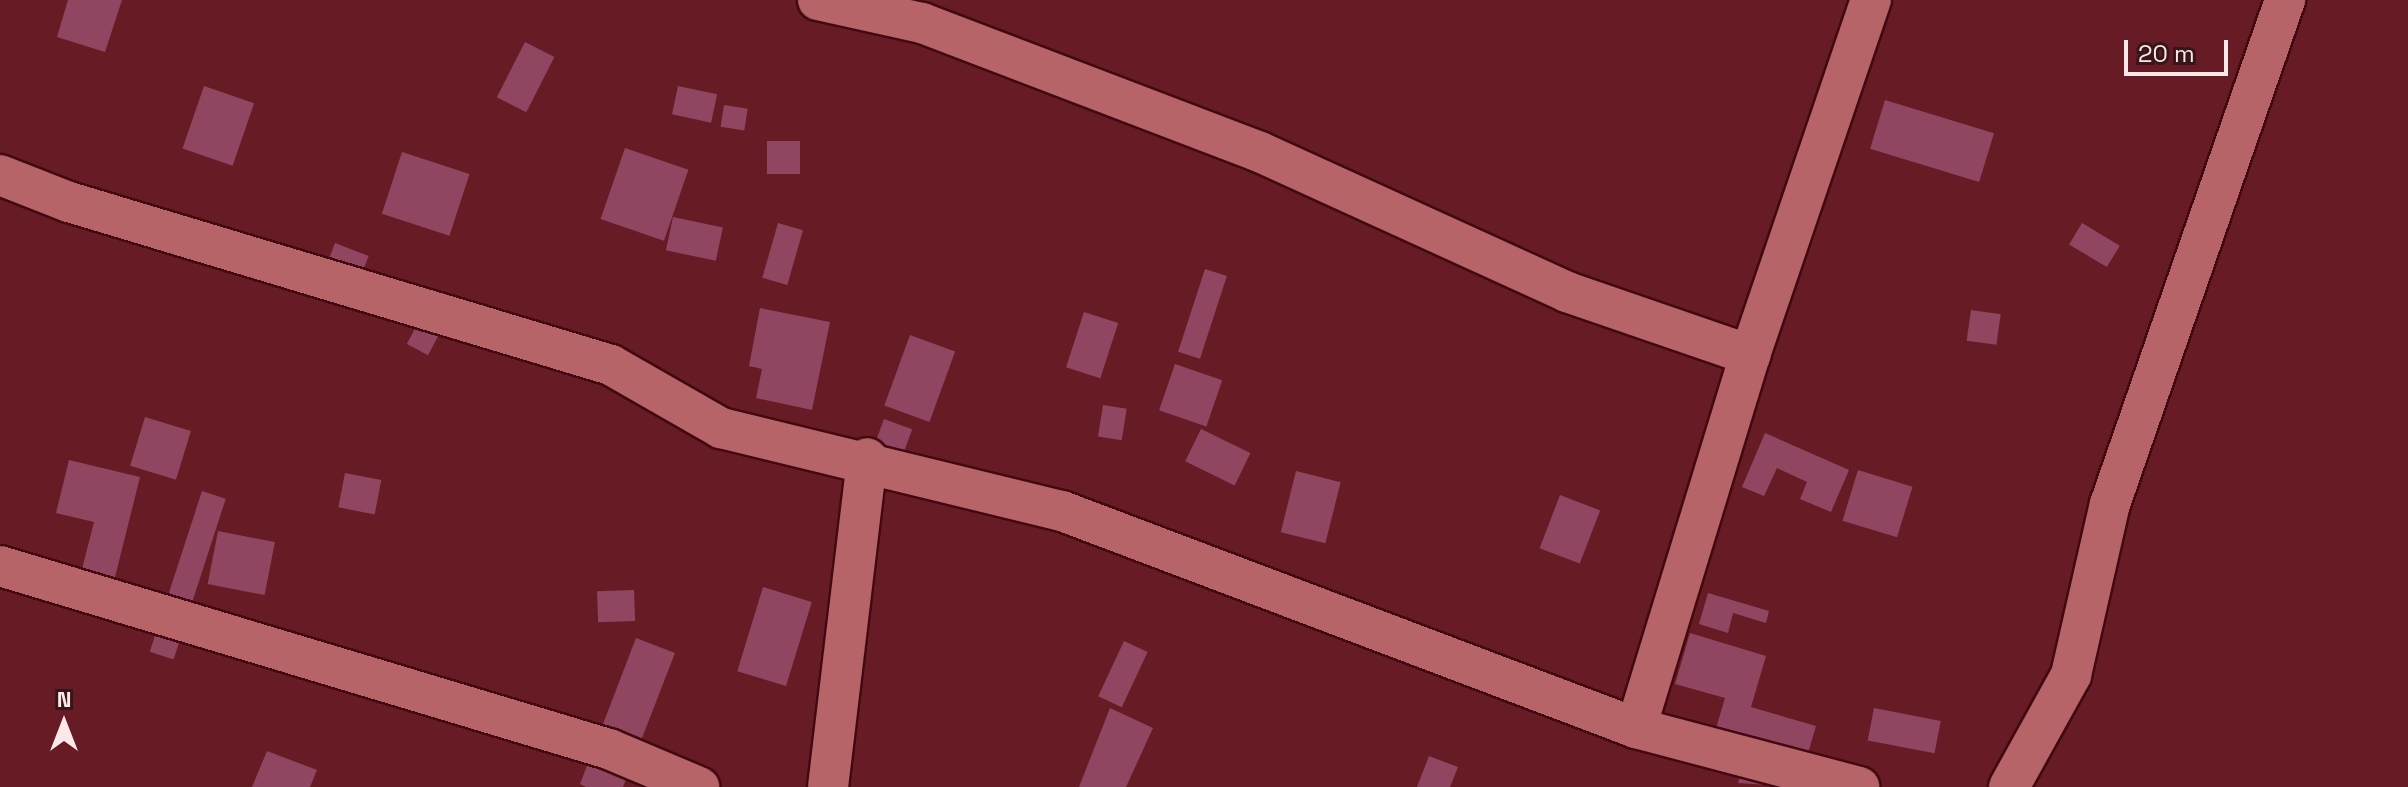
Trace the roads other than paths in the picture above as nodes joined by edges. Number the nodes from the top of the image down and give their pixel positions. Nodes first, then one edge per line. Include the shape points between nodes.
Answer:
1 (818, 0) edge
2 (1871, 0) edge
3 (2285, 0) edge
4 (920, 12) edge
5 (0, 175) edge
6 (1750, 355) junction
7 (867, 458) junction
8 (0, 566) edge
9 (1636, 728) junction
10 (699, 787) edge
11 (828, 787) edge
12 (1859, 787) edge
13 (2009, 787) edge

1 - 4 street
2 - 6 street
3 - 13 street via 2110,504 2071,675
4 - 6 street via 1260,152 1567,292
5 - 7 street via 69,202 611,365 721,428
6 - 9 street
7 - 9 street via 1062,511
7 - 11 street
8 - 10 street via 548,730
9 - 12 street

